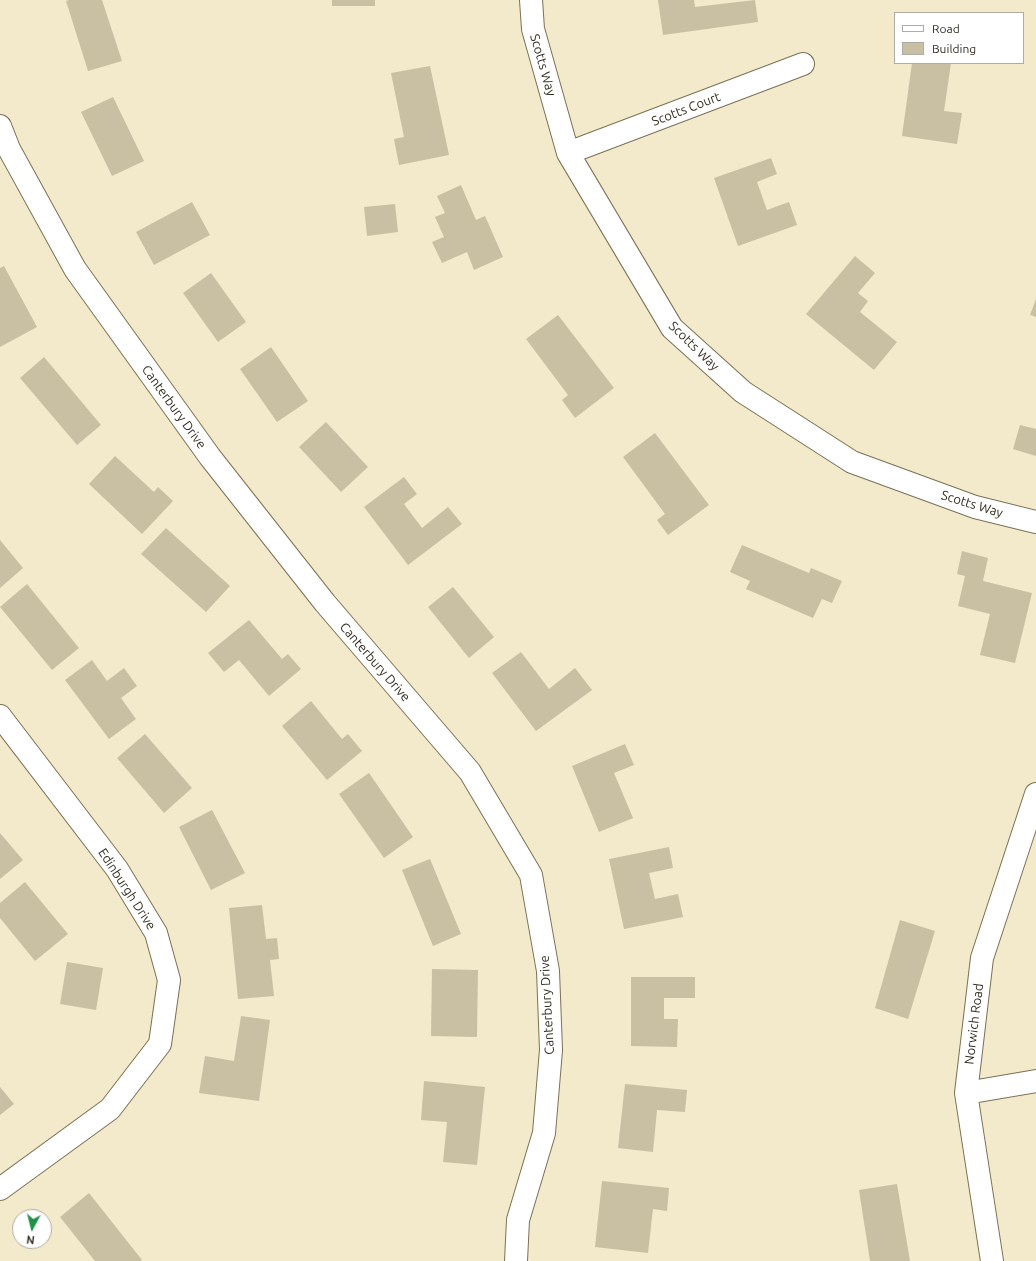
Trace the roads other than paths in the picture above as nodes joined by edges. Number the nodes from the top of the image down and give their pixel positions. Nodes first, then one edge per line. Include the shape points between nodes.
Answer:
1 (532, 0) edge
2 (803, 64) dead end
3 (0, 126) edge
4 (568, 153) junction
5 (1036, 522) edge
6 (0, 716) edge
7 (1036, 794) edge
8 (1036, 1081) edge
9 (966, 1093) junction
10 (0, 1189) edge
11 (516, 1261) edge
12 (992, 1261) edge

1 - 4 street, Scotts Way via 533,29
2 - 4 street, Scotts Court
3 - 11 street, Canterbury Drive via 9,149 75,270 210,457 315,591 470,772 531,875 548,971 551,1050 544,1133 518,1220
4 - 5 street, Scotts Way via 672,328 743,392 852,462 975,507
6 - 10 street, Edinburgh Drive via 117,869 156,933 169,980 160,1044 110,1109
7 - 9 street, Norwich Road via 982,958
8 - 9 street
9 - 12 street, Norwich Road

